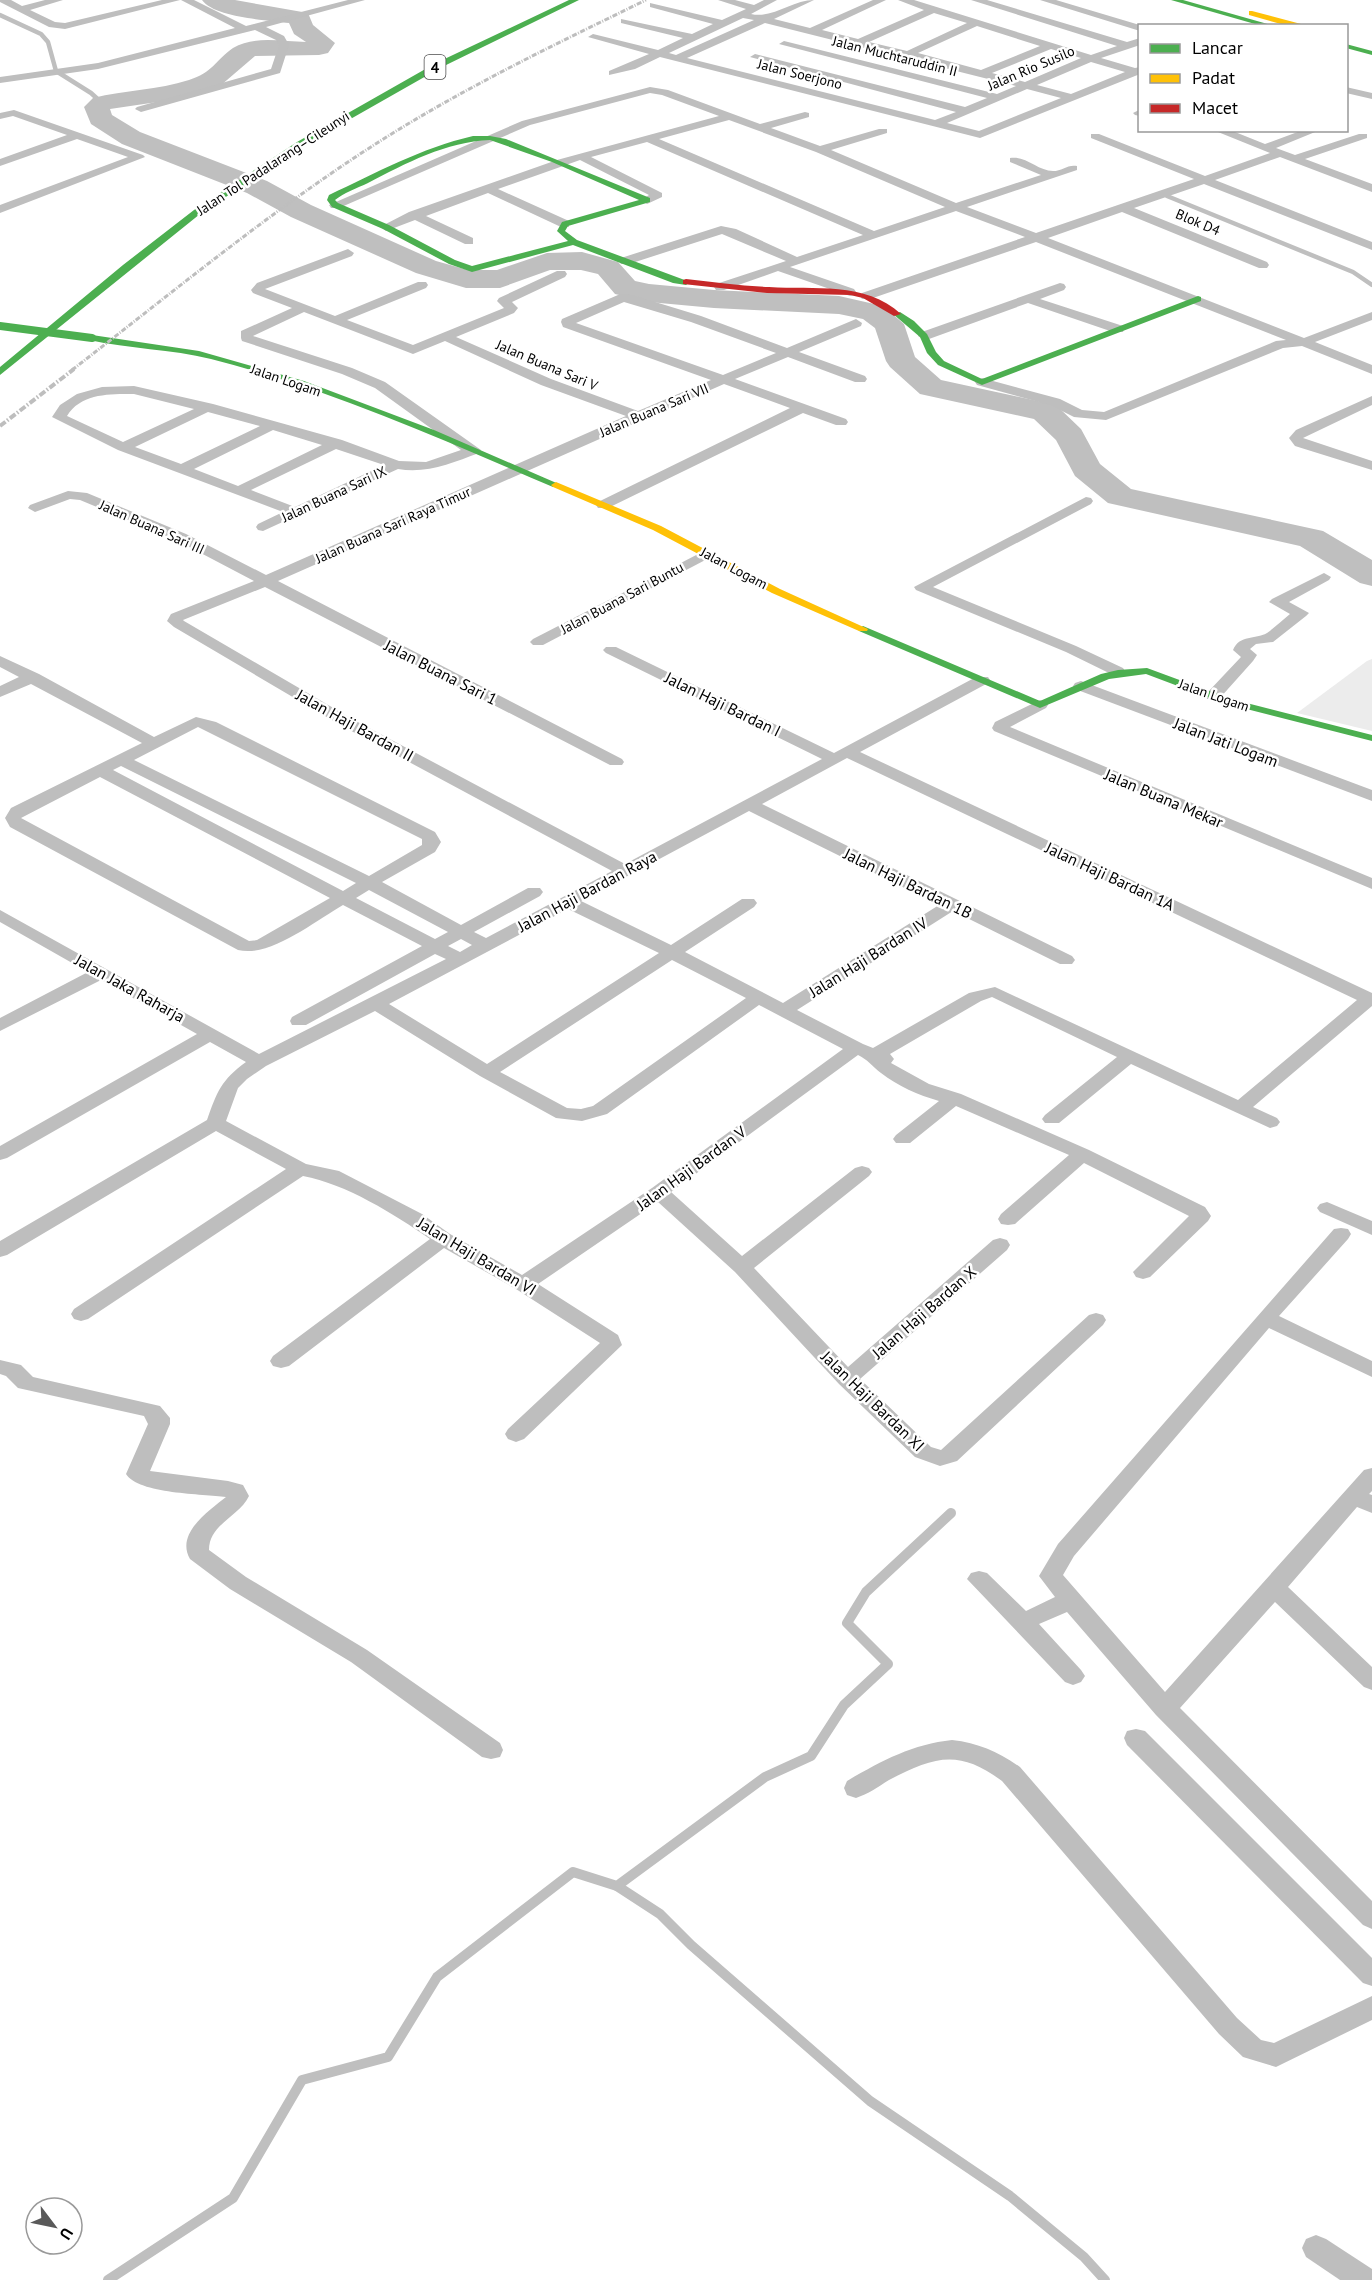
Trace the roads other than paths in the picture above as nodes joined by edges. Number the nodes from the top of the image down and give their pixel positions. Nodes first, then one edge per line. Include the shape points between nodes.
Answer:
1 (3, 0) edge
2 (58, 0) edge
3 (175, 0) edge
4 (186, 0) edge
5 (360, 0) edge
6 (543, 0) edge
7 (575, 0) edge
8 (723, 0) edge
9 (772, 0) edge
10 (808, 0) edge
11 (881, 0) edge
12 (903, 0) edge
13 (976, 0) edge
14 (1045, 0) edge
15 (1175, 0) edge
16 (1204, 0) edge
17 (1060, 4) junction
18 (320, 5) edge
19 (654, 5) dead end
20 (755, 8) junction
21 (21, 9) junction
22 (932, 10) junction
23 (740, 14) junction
24 (278, 16) junction
25 (1027, 16) junction
26 (764, 20) junction
27 (625, 21) dead end
28 (234, 22) junction
29 (722, 22) junction
30 (976, 23) junction
31 (1265, 24) edge
32 (1291, 24) edge
33 (250, 27) junction
34 (1138, 27) edge
35 (992, 28) junction
36 (811, 30) junction
37 (593, 37) dead end
38 (691, 38) junction
39 (1348, 39) edge
40 (1138, 41) edge
41 (861, 42) junction
42 (784, 44) junction
43 (1126, 45) junction
44 (1372, 45) edge
45 (1049, 46) junction
46 (1348, 46) edge
47 (656, 53) junction
48 (1372, 53) edge
49 (908, 54) junction
50 (755, 57) junction
51 (677, 58) junction
52 (923, 58) junction
53 (1091, 58) junction
54 (420, 60) dead end
55 (70, 68) junction
56 (727, 71) junction
57 (894, 71) junction
58 (1138, 71) edge
59 (613, 73) dead end
60 (983, 73) junction
61 (0, 80) edge
62 (865, 85) junction
63 (1029, 85) junction
64 (1348, 90) edge
65 (1372, 96) edge
66 (999, 98) junction
67 (1073, 98) junction
68 (836, 99) junction
69 (141, 109) dead end
70 (966, 111) junction
71 (805, 115) dead end
72 (0, 116) edge
73 (730, 116) junction
74 (936, 124) junction
75 (760, 127) junction
76 (1348, 130) edge
77 (883, 131) dead end
78 (1224, 132) edge
79 (1310, 132) edge
80 (78, 135) junction
81 (1095, 136) dead end
82 (491, 138) junction
83 (647, 138) junction
84 (1367, 138) edge
85 (1266, 147) junction
86 (820, 150) junction
87 (1282, 153) junction
88 (582, 157) junction
89 (1297, 158) junction
90 (1014, 160) dead end
91 (561, 162) junction
92 (0, 163) edge
93 (1073, 168) dead end
94 (1050, 175) junction
95 (1204, 179) junction
96 (1372, 188) edge
97 (488, 189) junction
98 (647, 200) junction
99 (956, 207) junction
100 (1121, 207) junction
101 (0, 209) edge
102 (413, 215) junction
103 (566, 224) junction
104 (386, 226) junction
105 (450, 232) junction
106 (874, 235) junction
107 (1033, 237) junction
108 (470, 241) dead end
109 (414, 242) junction
110 (574, 242) junction
111 (1372, 246) edge
112 (348, 253) dead end
113 (625, 261) junction
114 (796, 261) junction
115 (1263, 266) dead end
116 (778, 267) junction
117 (561, 274) dead end
118 (422, 285) dead end
119 (720, 287) junction
120 (1060, 287) dead end
121 (850, 292) junction
122 (866, 296) junction
123 (1029, 299) junction
124 (1198, 299) junction
125 (1372, 305) edge
126 (303, 308) junction
127 (36, 315) dead end
128 (1372, 316) edge
129 (336, 320) junction
130 (856, 323) dead end
131 (0, 326) edge
132 (1118, 329) junction
133 (924, 336) junction
134 (446, 337) junction
135 (1285, 340) junction
136 (5, 341) dead end
137 (1304, 342) junction
138 (789, 352) junction
139 (1372, 370) edge
140 (0, 372) edge
141 (860, 379) dead end
142 (723, 381) junction
143 (982, 382) junction
144 (1372, 400) edge
145 (208, 407) junction
146 (802, 408) junction
147 (638, 416) junction
148 (841, 422) dead end
149 (273, 425) junction
150 (336, 443) junction
151 (123, 447) junction
152 (470, 449) junction
153 (396, 465) junction
154 (1372, 466) edge
155 (182, 469) junction
156 (520, 469) junction
157 (238, 491) junction
158 (1086, 501) dead end
159 (603, 505) junction
160 (35, 508) dead end
161 (295, 512) junction
162 (263, 527) dead end
163 (706, 554) junction
164 (1324, 577) dead end
165 (266, 581) junction
166 (538, 642) dead end
167 (611, 650) dead end
168 (0, 661) edge
169 (1117, 671) junction
170 (33, 677) junction
171 (982, 680) junction
172 (1081, 686) junction
173 (0, 692) edge
174 (1213, 696) junction
175 (1040, 705) junction
176 (1372, 738) edge
177 (154, 743) junction
178 (842, 756) junction
179 (122, 760) junction
180 (616, 762) dead end
181 (102, 771) junction
182 (1372, 796) edge
183 (750, 805) junction
184 (626, 871) junction
185 (369, 882) junction
186 (1372, 884) edge
187 (534, 892) dead end
188 (393, 894) junction
189 (344, 897) junction
190 (568, 902) junction
191 (748, 903) dead end
192 (952, 904) junction
193 (368, 910) junction
194 (0, 915) edge
195 (463, 932) junction
196 (485, 945) junction
197 (435, 947) junction
198 (673, 953) junction
199 (459, 959) junction
200 (1066, 960) dead end
201 (102, 972) junction
202 (759, 997) junction
203 (1371, 1000) edge
204 (376, 1004) junction
205 (785, 1010) junction
206 (299, 1021) dead end
207 (0, 1025) edge
208 (211, 1034) junction
209 (865, 1052) junction
210 (1130, 1055) junction
211 (259, 1062) junction
212 (487, 1072) junction
213 (954, 1098) junction
214 (1241, 1107) junction
215 (1052, 1119) dead end
216 (1270, 1122) dead end
217 (216, 1123) junction
218 (903, 1139) dead end
219 (0, 1154) edge
220 (1082, 1154) junction
221 (300, 1169) junction
222 (862, 1172) dead end
223 (659, 1192) junction
224 (1327, 1208) dead end
225 (1008, 1219) dead end
226 (1372, 1228) edge
227 (1341, 1234) dead end
228 (443, 1239) junction
229 (1000, 1245) dead end
230 (0, 1250) edge
231 (742, 1267) junction
232 (1143, 1272) dead end
233 (523, 1284) junction
234 (81, 1314) dead end
235 (1266, 1318) junction
236 (1096, 1320) dead end
237 (281, 1361) dead end
238 (0, 1368) edge
239 (1372, 1370) edge
240 (847, 1379) junction
241 (516, 1434) dead end
242 (1372, 1476) edge
243 (1363, 1501) edge
244 (979, 1580) dead end
245 (1274, 1587) junction
246 (1070, 1600) junction
247 (1023, 1622) junction
248 (1073, 1676) dead end
249 (1372, 1681) edge
250 (1166, 1708) junction
251 (1137, 1738) dead end
252 (491, 1750) dead end
253 (856, 1788) dead end
254 (1372, 1918) edge
255 (1372, 1975) edge
256 (1372, 2007) edge
257 (1316, 2248) dead end
258 (1364, 2280) edge

1 - 21 street
2 - 21 street
3 - 21 street via 65,26 53,25
4 - 28 street
5 - 18 street
6 - 54 main road, 4
7 - 140 main road, Jalan Tol Padalarang–Cileunyi / 4 via 439,64 300,144 197,212
8 - 20 street
9 - 20 street
10 - 26 street
11 - 36 street
12 - 22 street
13 - 25 street
14 - 17 street
15 - 31 main road
16 - 32 main road
17 - 25 street
17 - 34 street
18 - 24 street via 304,4
18 - 24 street via 300,16
19 - 29 street
20 - 23 street
22 - 30 street
22 - 41 street
23 - 26 street
23 - 29 street
24 - 28 street via 265,14
24 - 33 street
25 - 35 street
25 - 43 street
26 - 36 street
26 - 51 street
27 - 38 street
28 - 33 street
28 - 55 street via 85,60
29 - 38 street
30 - 35 street
30 - 49 street
33 - 55 street via 98,66
33 - 69 street via 280,38 283,49 278,68 272,73
35 - 45 street
36 - 41 street
36 - 42 street
37 - 47 street, Jalan Soerjono
38 - 47 street
39 - 44 main road
40 - 43 street, Jalan Rio Susilo
41 - 49 street
42 - 50 street
42 - 57 street, Jalan Muchtaruddin II
43 - 53 street, Jalan Rio Susilo
45 - 53 street
45 - 60 street
46 - 48 main road
47 - 51 street, Jalan Soerjono
47 - 59 street
49 - 52 street
50 - 56 street
50 - 62 street
51 - 56 street, Jalan Soerjono
52 - 57 street
52 - 60 street
53 - 58 street
53 - 63 street, Jalan Rio Susilo
55 - 61 street
56 - 68 street, Jalan Soerjono
57 - 62 street
57 - 66 street, Jalan Muchtaruddin II
58 - 67 street, Jalan Soerjono
60 - 63 street
62 - 68 street
62 - 70 street
63 - 66 street, Jalan Rio Susilo
63 - 67 street
64 - 65 street
66 - 70 street, Jalan Rio Susilo
67 - 74 street, Jalan Soerjono via 986,134 974,135
68 - 74 street, Jalan Soerjono
70 - 74 street, Jalan Rio Susilo
71 - 75 street
72 - 80 street via 14,113
73 - 75 street
73 - 82 street via 650,90 526,123
73 - 83 street
75 - 86 street
76 - 84 street
77 - 86 street
78 - 85 street
79 - 85 street
80 - 92 street
80 - 101 street via 139,157
81 - 95 street
82 - 91 main road
82 - 104 main road via 480,136 455,142 332,197 335,205
83 - 88 street
83 - 106 street
84 - 89 street
85 - 87 street
86 - 99 street
87 - 89 street
87 - 95 street
88 - 91 street
88 - 98 street via 658,195
89 - 96 street
90 - 94 street
91 - 97 street
91 - 98 main road
93 - 94 street
94 - 99 street
95 - 100 street
95 - 111 street
97 - 102 street
97 - 103 street
98 - 103 main road
99 - 106 street
99 - 107 street
100 - 107 street
100 - 115 street, Blok D4
102 - 104 street
102 - 105 street
103 - 110 main road via 561,231
104 - 109 main road
105 - 108 street
105 - 109 street
106 - 114 street
107 - 122 street
107 - 124 street
109 - 110 main road via 474,269
110 - 113 main road
112 - 126 street via 257,290
113 - 114 street via 721,230
113 - 119 main road via 675,281
114 - 116 street
116 - 119 street
116 - 121 street
117 - 134 street via 503,301 510,310
118 - 129 street
119 - 121 main road
120 - 123 street
121 - 122 main road
122 - 133 main road via 897,313
123 - 132 street
123 - 133 street
124 - 132 main road
124 - 135 street
125 - 135 street
126 - 129 street
126 - 152 street via 246,334 247,338 380,385
127 - 136 main road
128 - 137 street
129 - 134 street via 409,350
130 - 138 street, Jalan Buana Sari VII
131 - 152 main road, Jalan Logam, bridge via 211,356 274,374
132 - 143 main road
133 - 143 main road via 941,363
134 - 147 street, Jalan Buana Sari V via 546,382
135 - 137 street
135 - 143 street via 1106,416 1079,414 1054,402
137 - 139 street
138 - 141 street
138 - 142 street, Jalan Buana Sari VII
138 - 142 street via 640,300 622,298 567,322
142 - 146 street
142 - 147 street, Jalan Buana Sari VII
144 - 154 street via 1296,438 1300,443
145 - 149 street
145 - 151 street
145 - 151 street via 134,390 92,393 64,407 59,417
146 - 148 street
146 - 159 street
147 - 156 street, Jalan Buana Sari VII
149 - 150 street
149 - 155 street
150 - 153 street
150 - 157 street
151 - 155 street
152 - 153 street, Jalan Buana Sari IX via 426,468
152 - 156 main road, Jalan Logam
153 - 161 street, Jalan Buana Sari IX
155 - 157 street
156 - 159 main road, Jalan Logam
156 - 165 street, Jalan Buana Sari Raya Timur
157 - 161 street
158 - 169 street via 921,587
159 - 163 main road, Jalan Logam
160 - 165 street, Jalan Buana Sari III via 68,495 88,498 181,537
161 - 162 street, Jalan Buana Sari IX
163 - 166 street, Jalan Buana Sari Buntu
163 - 171 main road, Jalan Logam via 776,591
164 - 174 street via 1277,602 1301,613 1268,639 1252,640 1241,648 1248,657
165 - 180 street, Jalan Buana Sari 1
165 - 184 street, Jalan Haji Bardan II via 176,617 175,621 348,723
167 - 178 street, Jalan Haji Bardan I
168 - 170 street
169 - 172 main road, Jalan Logam
169 - 174 main road, Jalan Logam via 1147,671
170 - 173 street
170 - 177 street
171 - 175 main road, Jalan Logam
171 - 178 street, Jalan Haji Bardan Raya
172 - 175 main road, Jalan Logam
172 - 182 street, Jalan Jati Logam
174 - 176 main road, Jalan Logam
175 - 186 street, Jalan Buana Mekar via 1000,728
177 - 179 street
177 - 185 street via 196,722 210,726 429,836 429,848
178 - 183 street, Jalan Haji Bardan Raya
178 - 203 street, Jalan Haji Bardan 1A
179 - 181 street
179 - 185 street
181 - 189 street
181 - 189 street via 17,812 13,818 252,948
183 - 184 street, Jalan Haji Bardan Raya
183 - 192 street, Jalan Haji Bardan 1B
184 - 190 street, Jalan Haji Bardan Raya
185 - 188 street
185 - 189 street
187 - 195 street
188 - 193 street
188 - 195 street
189 - 193 street
190 - 196 street, Jalan Haji Bardan Raya
190 - 198 street
191 - 198 street
192 - 200 street, Jalan Haji Bardan 1B
192 - 205 street, Jalan Haji Bardan IV
193 - 197 street
194 - 201 street, Jalan Jaka Raharja
195 - 196 street
195 - 197 street
196 - 199 street, Jalan Haji Bardan Raya
197 - 199 street
197 - 206 street
198 - 202 street
198 - 212 street
199 - 204 street, Jalan Haji Bardan Raya
201 - 207 street
201 - 208 street, Jalan Jaka Raharja
202 - 205 street
202 - 212 street via 600,1110 582,1115 563,1114
203 - 214 street
204 - 211 street, Jalan Haji Bardan Raya
204 - 212 street
205 - 209 street
208 - 211 street, Jalan Jaka Raharja
208 - 219 street
209 - 210 street, Jalan Haji Bardan V via 989,992
209 - 213 street via 880,1066 940,1096
209 - 223 street, Jalan Haji Bardan V
210 - 214 street
210 - 215 street
211 - 217 street, Jalan Haji Bardan Raya via 229,1086
213 - 218 street
213 - 220 street
214 - 216 street
217 - 221 street, Jalan Haji Bardan VI
217 - 230 street
220 - 225 street
220 - 232 street via 1201,1216
221 - 228 street, Jalan Haji Bardan VI via 340,1178
221 - 234 street
222 - 231 street
223 - 231 street, Jalan Haji Bardan XI
223 - 233 street, Jalan Haji Bardan V
224 - 226 street
227 - 235 street
228 - 233 street, Jalan Haji Bardan VI
228 - 237 street
229 - 240 street, Jalan Haji Bardan X
231 - 240 street, Jalan Haji Bardan XI
233 - 241 street, Jalan Haji Bardan VI via 611,1340 611,1345
235 - 239 street
235 - 246 street via 1056,1564 1052,1576
236 - 240 street, Jalan Haji Bardan XI via 949,1456 940,1458 923,1452
238 - 252 street via 13,1370 26,1383 140,1407 156,1414 159,1424 137,1474 149,1480 228,1489 238,1496 200,1532 198,1553 238,1583 358,1656
242 - 243 street
243 - 245 street
244 - 247 street
245 - 249 street
245 - 250 street
246 - 247 street
246 - 250 street
247 - 248 street
250 - 254 street
251 - 255 street
253 - 256 street via 899,1764 946,1748 964,1749 990,1758 1011,1774 1228,2026 1253,2049 1276,2055
257 - 258 street

